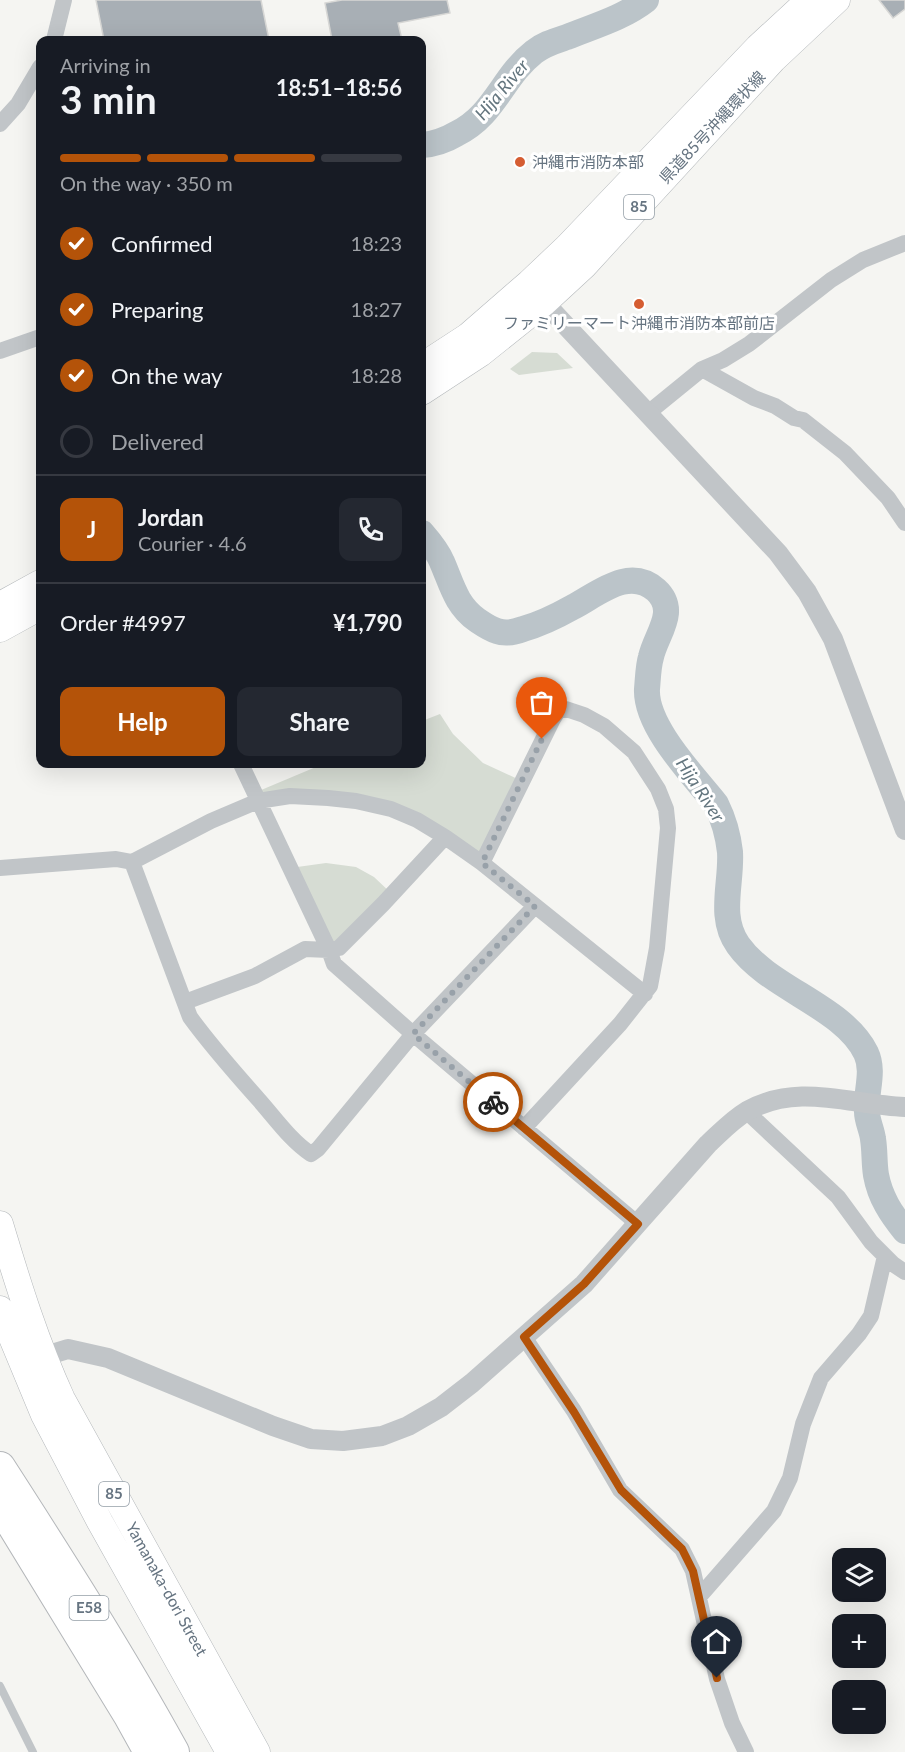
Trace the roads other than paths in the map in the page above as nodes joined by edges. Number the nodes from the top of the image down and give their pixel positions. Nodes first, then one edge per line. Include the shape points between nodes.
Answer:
1 (64, 0) edge
2 (810, 0) edge
3 (837, 0) edge
4 (55, 36) edge
5 (36, 75) edge
6 (0, 124) edge
7 (905, 243) edge
8 (537, 293) junction
9 (36, 338) edge
10 (0, 351) edge
11 (426, 363) edge
12 (702, 369) junction
13 (426, 389) edge
14 (648, 413) junction
15 (905, 523) edge
16 (36, 585) edge
17 (0, 605) edge
18 (36, 609) edge
19 (0, 629) edge
20 (243, 768) edge
21 (258, 801) junction
22 (905, 830) edge
23 (445, 837) junction
24 (132, 862) junction
25 (482, 863) junction
26 (0, 868) edge
27 (535, 906) junction
28 (329, 950) junction
29 (645, 994) junction
30 (185, 1002) junction
31 (413, 1034) junction
32 (898, 1107) edge
33 (746, 1112) junction
34 (524, 1128) junction
35 (0, 1224) edge
36 (638, 1224) junction
37 (885, 1256) junction
38 (905, 1272) edge
39 (0, 1309) edge
40 (524, 1337) junction
41 (32, 1360) junction
42 (0, 1467) edge
43 (0, 1505) edge
44 (699, 1597) junction
45 (0, 1686) edge
46 (33, 1752) edge
47 (149, 1752) edge
48 (174, 1752) edge
49 (229, 1752) edge
50 (257, 1752) edge
51 (747, 1752) edge

1 - 4 street
2 - 8 main road, 県道85号沖縄環状線 / 85 via 758,47 567,248
3 - 8 main road, 県道85号沖縄環状線 / 85 via 773,60 584,266
5 - 6 street
7 - 12 street via 863,260 749,344
8 - 11 main road, 県道85号沖縄環状線 / 85
8 - 13 main road, 県道85号沖縄環状線 / 85 via 480,354
8 - 14 street
9 - 10 street
12 - 14 street
12 - 15 street via 803,420 845,453 888,498
14 - 22 street via 778,554 807,592 833,639
16 - 17 main road
18 - 19 main road
20 - 21 street
21 - 23 street via 290,796 356,801 390,809
21 - 24 street
21 - 28 street
23 - 25 street
23 - 28 street via 354,934 339,948
24 - 26 street via 116,859
24 - 30 street
25 - 27 street
25 - 29 street via 558,711 566,709 604,726 643,764 666,809 668,828 657,948
27 - 29 street
27 - 31 street
28 - 30 street via 305,949 255,976
28 - 31 street via 334,964
29 - 34 street
30 - 31 street via 203,1036 311,1154
31 - 34 street
32 - 33 street via 801,1095 770,1101
33 - 36 street via 708,1144
33 - 37 street via 838,1197
34 - 36 street
35 - 41 main road, Yamanaka-dori Street / 85 via 28,1317
36 - 40 street via 584,1284
37 - 38 street
37 - 44 street via 871,1316 821,1378 803,1424 789,1478 774,1511
39 - 41 main road, Yamanaka-dori Street / 85
40 - 41 street via 441,1407 408,1426 382,1436 343,1441 311,1438 273,1426 108,1358 68,1349
40 - 44 street via 621,1490 682,1549 693,1571
41 - 49 main road, Yamanaka-dori Street / 85 via 44,1415
41 - 50 main road, Yamanaka-dori Street / 85 via 62,1399
42 - 48 highway, E58
43 - 47 highway, E58
44 - 51 street via 717,1678 732,1723
45 - 46 lane

